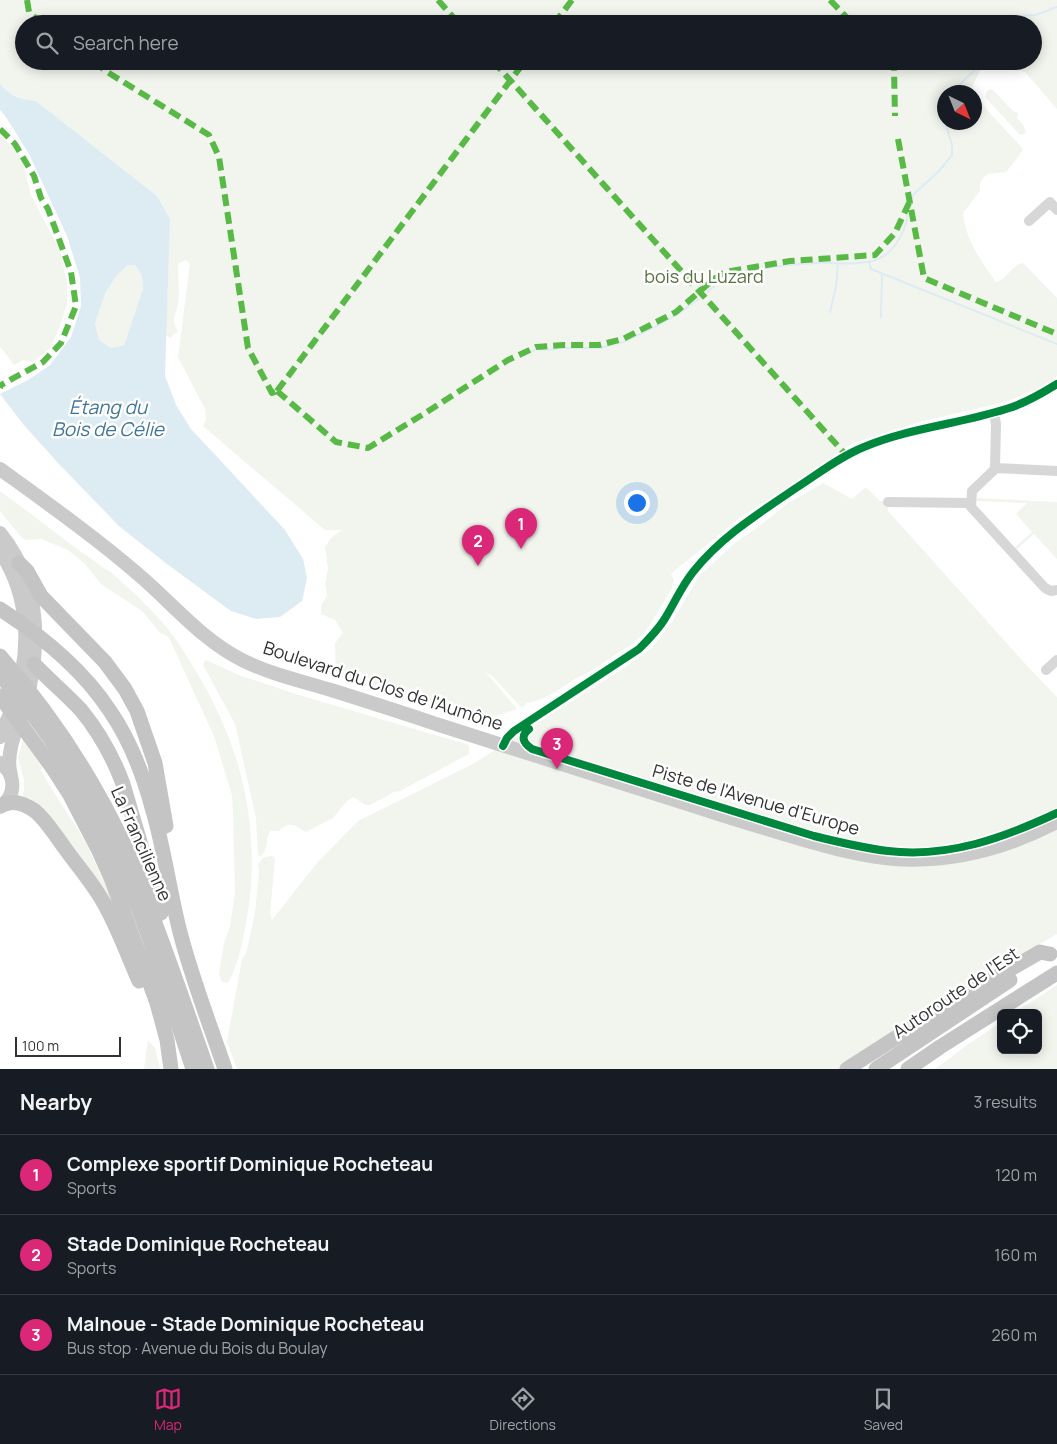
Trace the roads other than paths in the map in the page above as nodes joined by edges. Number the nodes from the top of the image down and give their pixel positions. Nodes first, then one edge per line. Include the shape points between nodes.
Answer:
1 (1057, 210) edge
2 (1029, 221) dead end
3 (1057, 384) edge
4 (994, 413) junction
5 (995, 468) junction
6 (0, 469) edge
7 (1057, 470) edge
8 (888, 502) dead end
9 (971, 503) junction
10 (0, 533) edge
11 (0, 551) edge
12 (19, 563) junction
13 (1057, 590) edge
14 (5, 612) edge
15 (0, 656) edge
16 (1057, 660) edge
17 (34, 664) junction
18 (1046, 670) dead end
19 (0, 675) edge
20 (0, 696) edge
21 (42, 717) junction
22 (0, 737) edge
23 (503, 746) junction
24 (0, 763) edge
25 (11, 776) junction
26 (1, 806) edge
27 (1057, 822) edge
28 (172, 896) junction
29 (1054, 952) edge
30 (1057, 973) edge
31 (178, 984) junction
32 (170, 1062) edge
33 (193, 1069) edge
34 (207, 1069) edge
35 (225, 1069) edge
36 (847, 1069) edge
37 (876, 1069) edge
38 (908, 1069) edge

1 - 2 street via 1050,202
3 - 4 street, Boulevard du Clos de l'Aumône via 1023,403
4 - 5 street
4 - 23 street, Boulevard du Clos de l'Aumône via 903,434 864,447 826,468 750,519 726,537 694,571 652,636 639,649 514,731
5 - 7 street
5 - 9 street via 972,491
6 - 23 main road, Boulevard du Clos de l'Aumône via 104,545 206,636 243,661
8 - 9 street
9 - 13 street via 971,507 1045,588
10 - 12 main road
11 - 22 main road via 21,598 26,640 19,690
12 - 17 main road via 35,615
12 - 28 highway via 42,596 105,662 137,711 155,763 176,882
14 - 28 highway via 65,658 93,687 111,712 136,759 154,812
15 - 21 highway, La Francilienne via 20,679
16 - 18 street
17 - 25 main road via 28,698 11,752
17 - 31 highway via 80,710 115,763 178,967
19 - 21 highway, La Francilienne
20 - 32 highway via 52,767 85,823 111,878 157,1002
21 - 31 highway, La Francilienne via 92,783 122,839
21 - 33 highway, La Francilienne via 121,866 148,934
23 - 27 main road via 840,851 867,856 897,859 957,856 1014,842
24 - 25 main road
25 - 26 main road via 12,790
26 - 32 highway via 16,802 43,819 94,888 113,920
28 - 35 highway via 181,936
29 - 36 highway via 1040,952 936,1012
29 - 37 highway, Autoroute de l’Est
30 - 38 highway, Autoroute de l’Est
31 - 34 highway, La Francilienne

